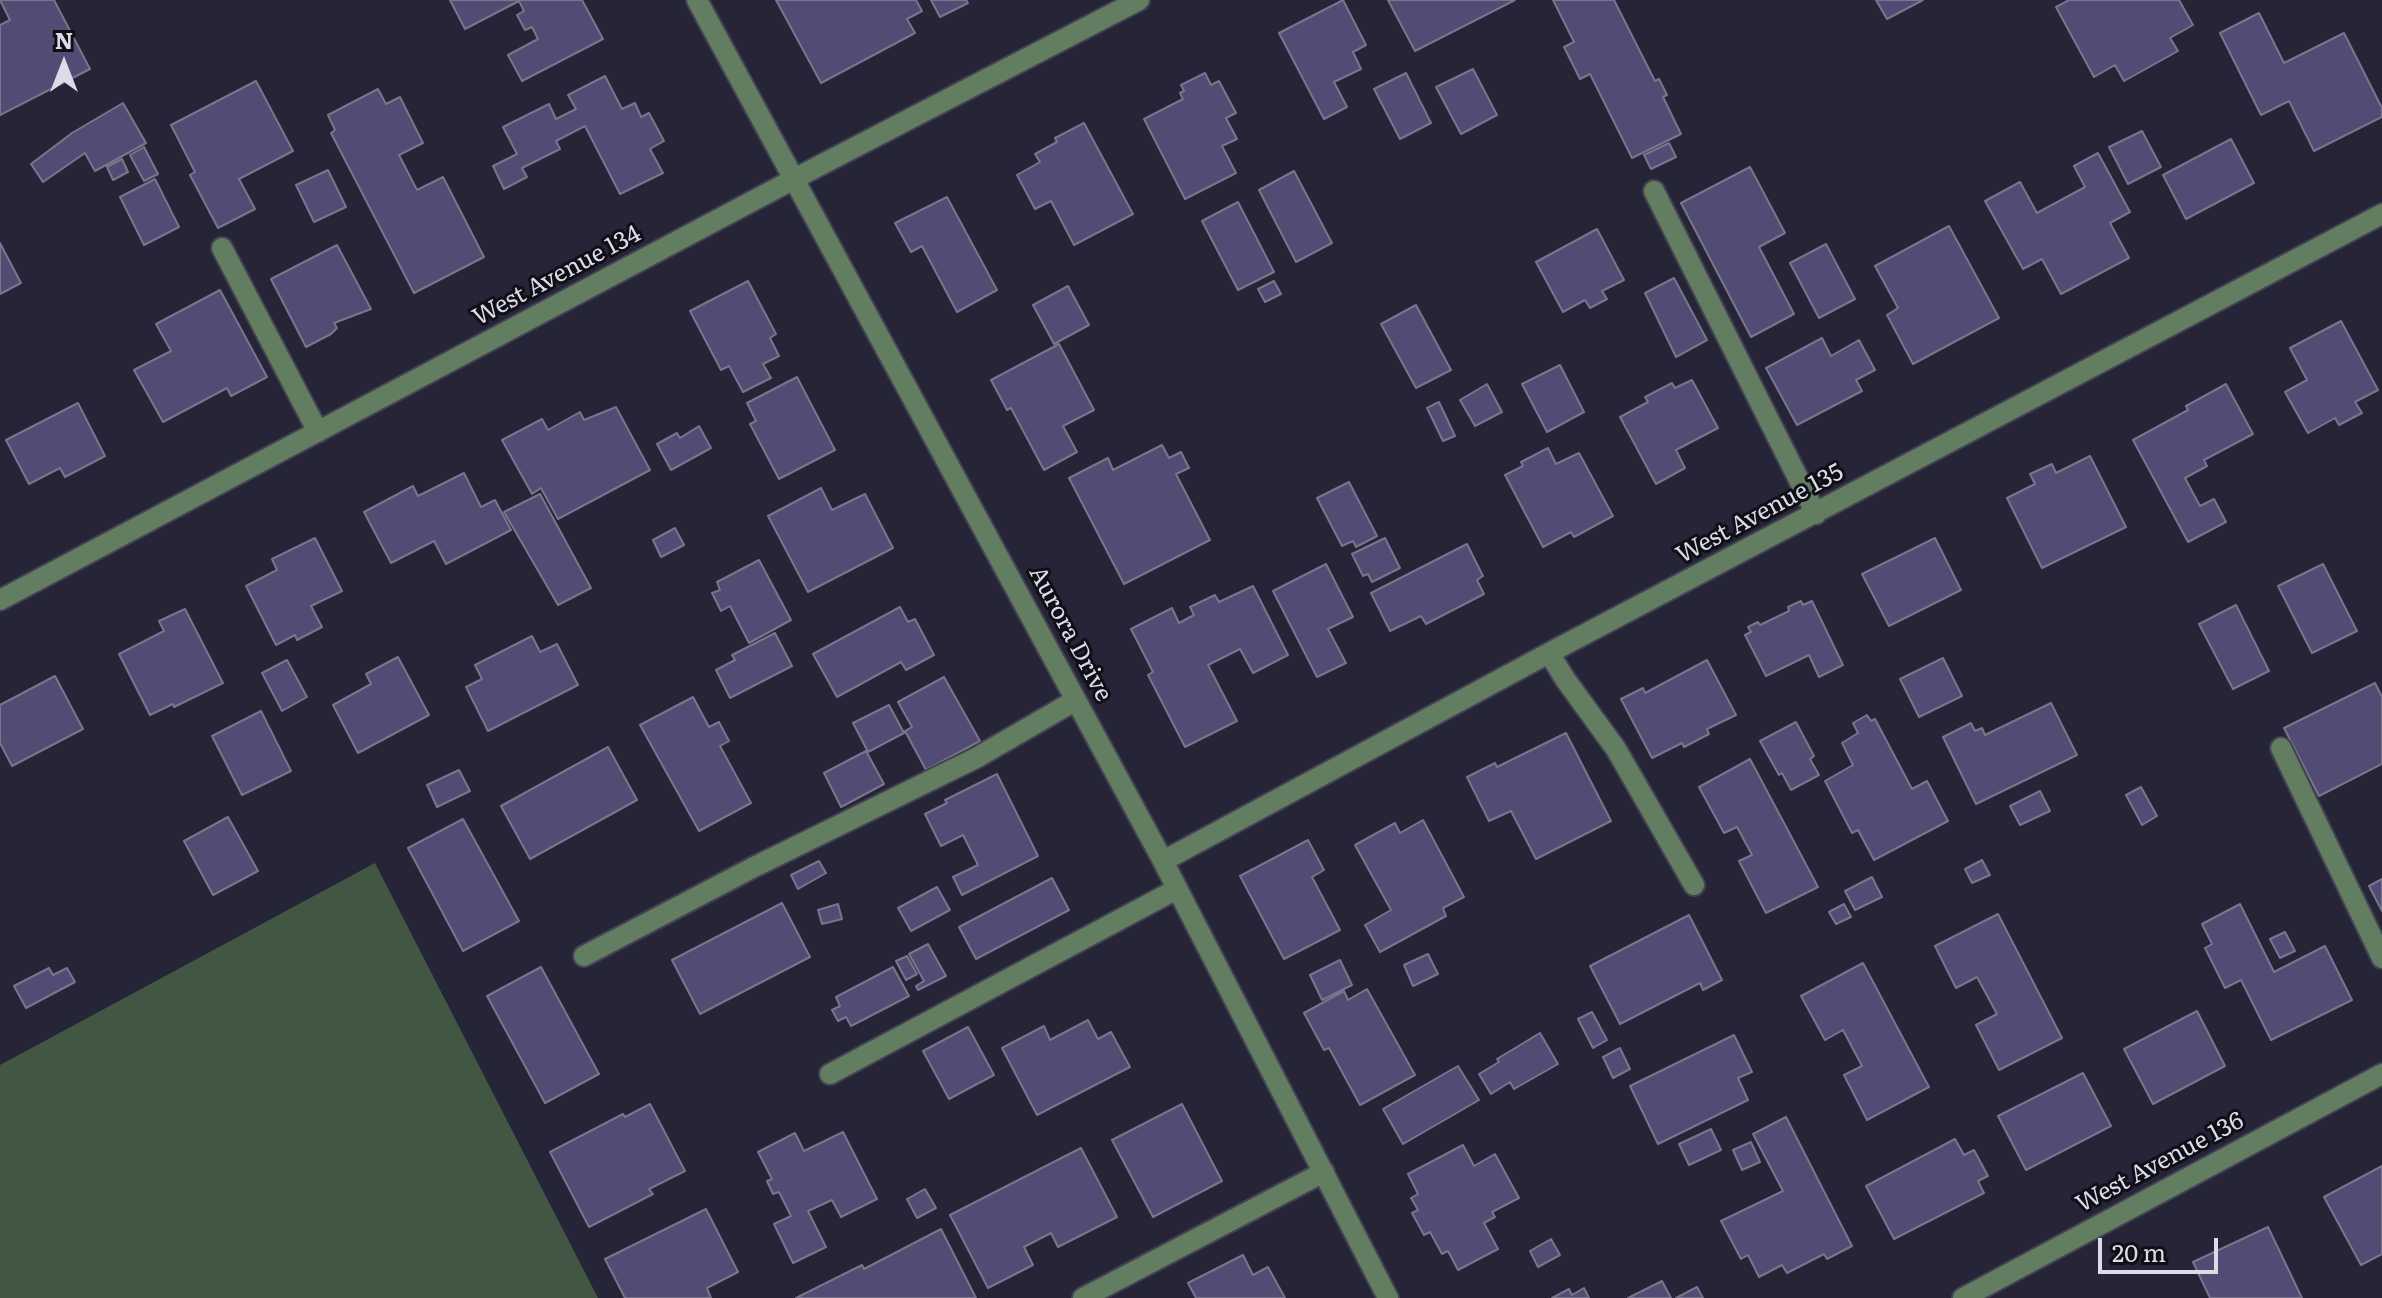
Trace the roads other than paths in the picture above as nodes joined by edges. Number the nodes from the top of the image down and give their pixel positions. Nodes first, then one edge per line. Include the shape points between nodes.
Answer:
1 (697, 0) edge
2 (1139, 0) edge
3 (794, 179) junction
4 (1654, 191) dead end
5 (2382, 214) edge
6 (222, 248) dead end
7 (318, 432) junction
8 (1816, 514) junction
9 (0, 600) edge
10 (1549, 653) junction
11 (1076, 700) junction
12 (2281, 748) dead end
13 (1163, 861) junction
14 (1694, 885) dead end
15 (1177, 889) junction
16 (584, 956) dead end
17 (2382, 958) edge
18 (830, 1074) dead end
19 (2382, 1074) edge
20 (1324, 1172) junction
21 (1083, 1298) edge
22 (1388, 1298) edge
23 (1963, 1298) edge

1 - 3 street, Aurora Drive
2 - 3 street, West Avenue 134
3 - 7 street, West Avenue 134
3 - 11 street, Aurora Drive
4 - 8 street
5 - 8 street, West Avenue 135
6 - 7 street
7 - 9 street, West Avenue 134
8 - 10 street, West Avenue 135
10 - 13 street, West Avenue 135
10 - 14 street via 1616,749
11 - 13 street, Aurora Drive
11 - 16 street via 976,758
12 - 17 street
13 - 15 street, Aurora Drive
15 - 18 street
15 - 20 street, Aurora Drive
19 - 23 street, West Avenue 136
20 - 21 street
20 - 22 street, Aurora Drive

